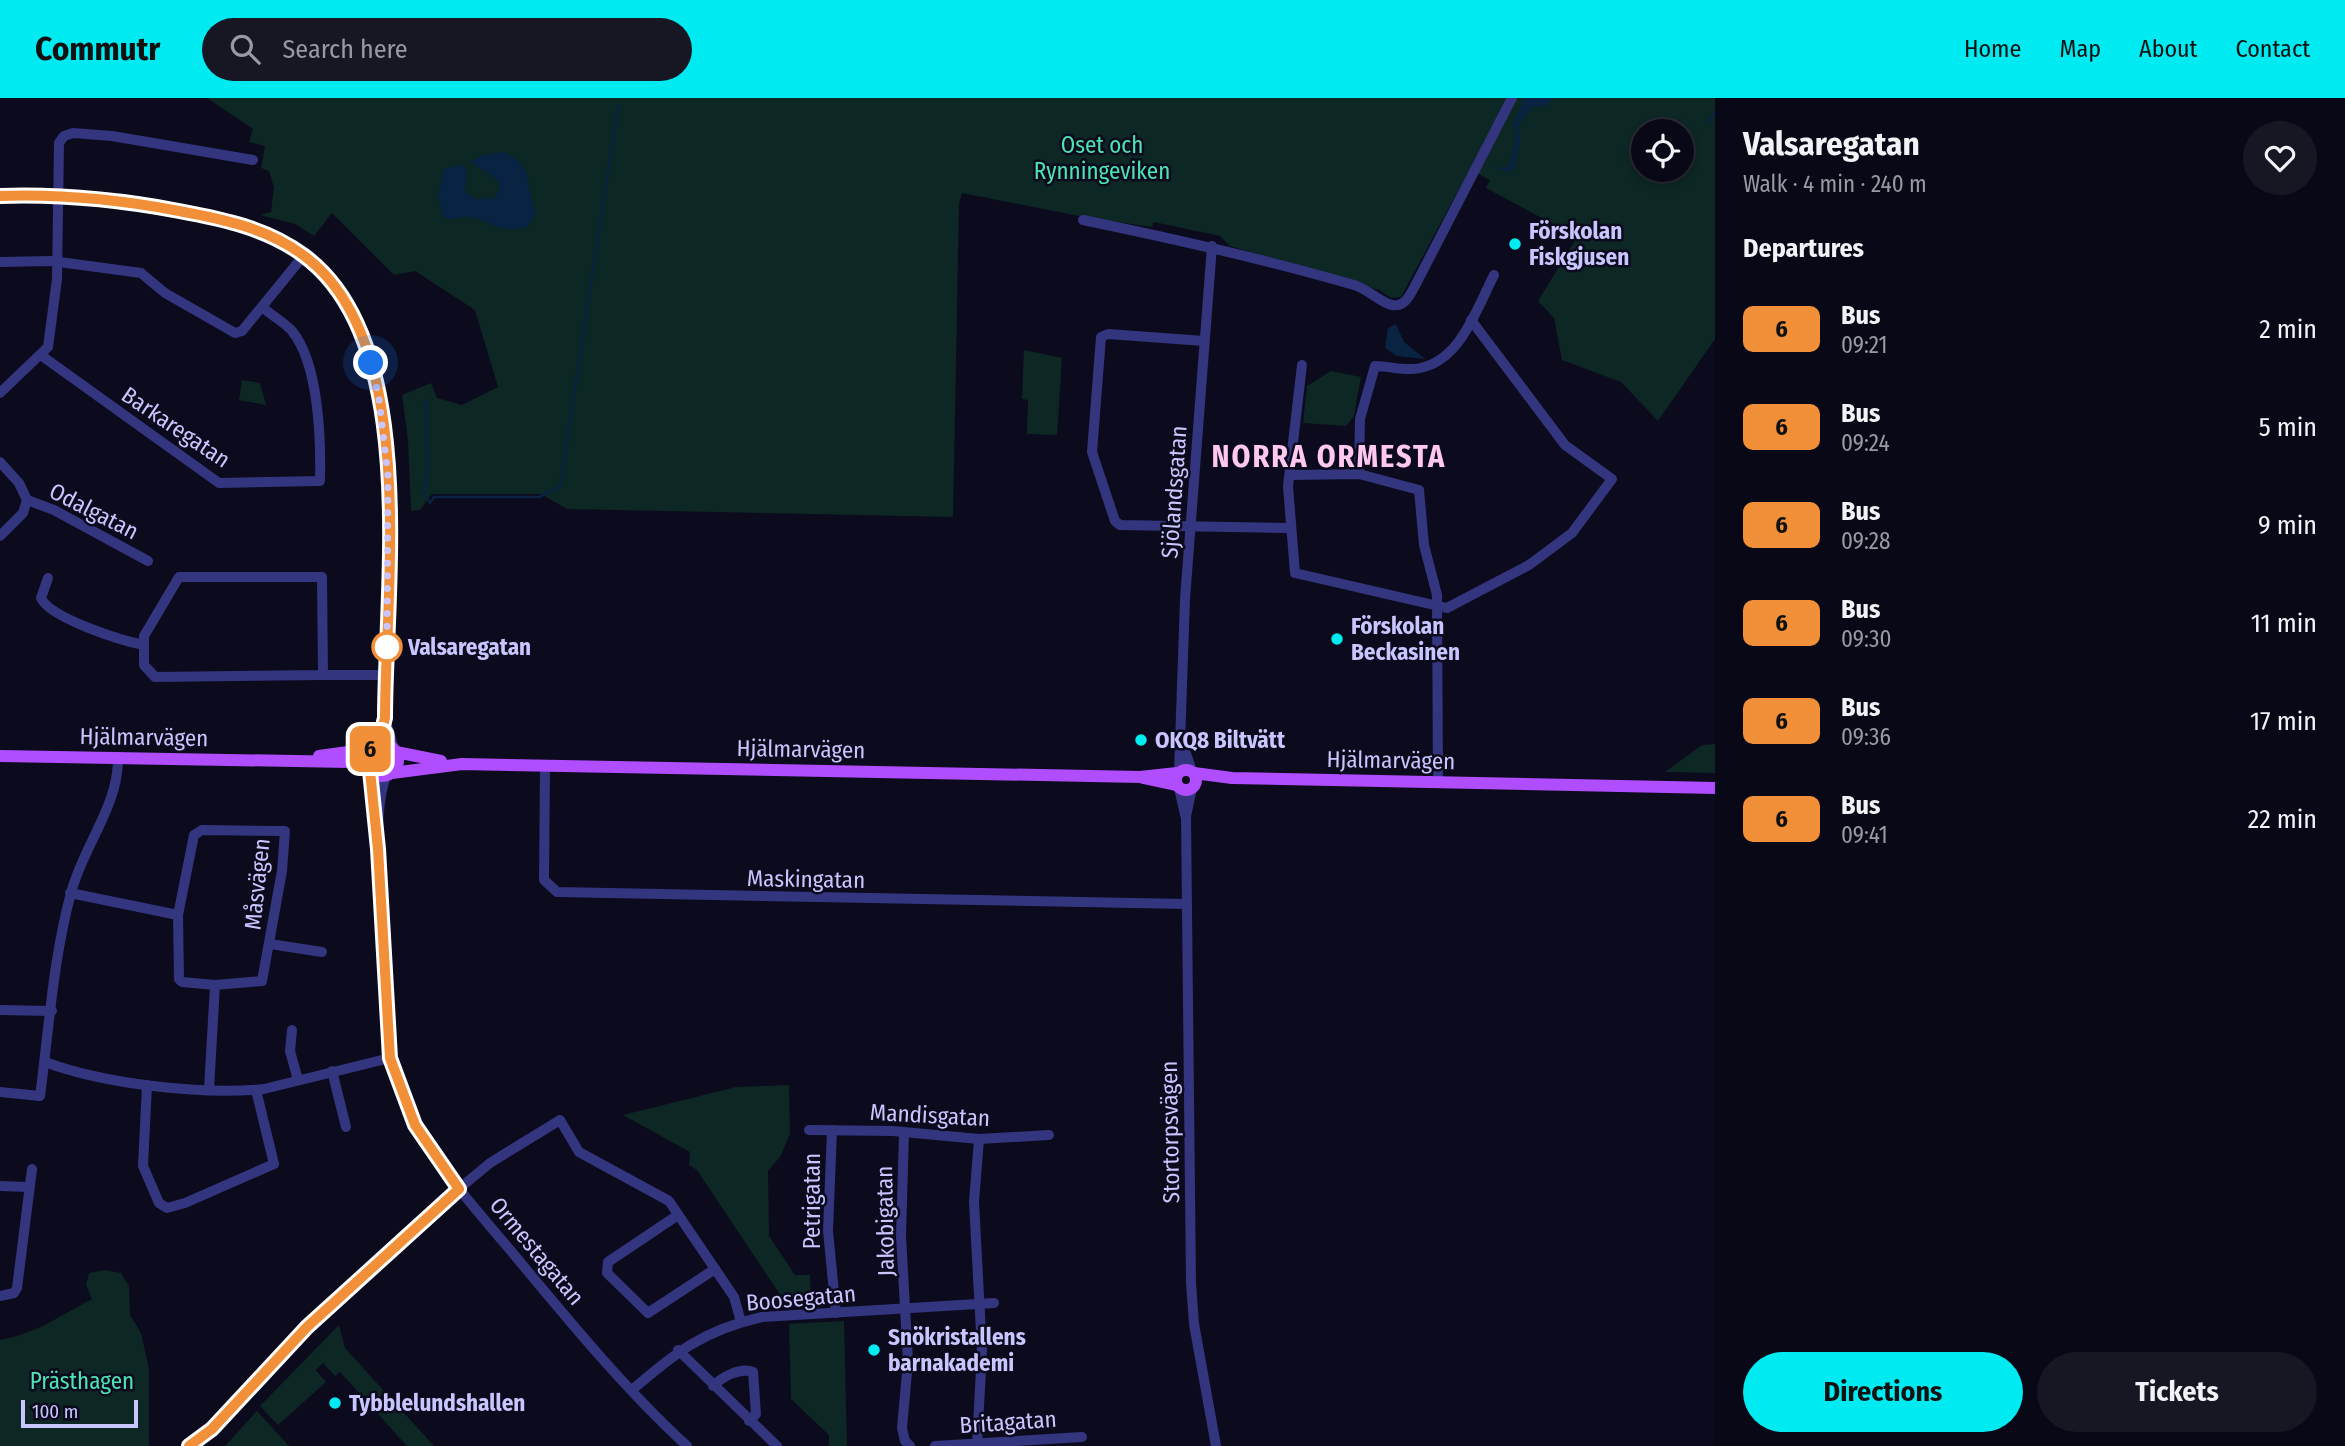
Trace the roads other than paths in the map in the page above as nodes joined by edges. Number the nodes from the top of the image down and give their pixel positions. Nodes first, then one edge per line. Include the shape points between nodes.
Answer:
1 (1512, 98) edge
2 (253, 160) dead end
3 (0, 195) edge
4 (57, 197) junction
5 (1083, 220) dead end
6 (1212, 246) junction
7 (304, 255) junction
8 (0, 261) edge
9 (56, 263) junction
10 (1494, 275) dead end
11 (262, 307) junction
12 (1471, 320) junction
13 (1205, 341) junction
14 (42, 356) junction
15 (1302, 365) dead end
16 (0, 393) edge
17 (0, 462) edge
18 (1359, 474) junction
19 (1290, 475) junction
20 (27, 500) junction
21 (1190, 526) junction
22 (1292, 528) junction
23 (0, 536) edge
24 (148, 561) dead end
25 (48, 578) dead end
26 (1437, 607) junction
27 (144, 645) junction
28 (323, 675) junction
29 (386, 675) junction
30 (385, 718) junction
31 (372, 747) junction
32 (395, 751) junction
33 (0, 756) edge
34 (118, 757) junction
35 (288, 761) junction
36 (462, 764) junction
37 (545, 766) junction
38 (368, 769) junction
39 (389, 774) junction
40 (1185, 780) junction
41 (1437, 782) junction
42 (1715, 788) edge
43 (378, 849) junction
44 (70, 894) junction
45 (1186, 904) junction
46 (178, 915) junction
47 (270, 944) junction
48 (322, 952) dead end
49 (215, 985) junction
50 (0, 1010) edge
51 (52, 1012) junction
52 (292, 1030) dead end
53 (390, 1058) junction
54 (45, 1062) junction
55 (332, 1071) junction
56 (298, 1080) junction
57 (148, 1085) junction
58 (209, 1089) junction
59 (256, 1090) junction
60 (0, 1093) edge
61 (346, 1127) dead end
62 (809, 1130) dead end
63 (832, 1130) junction
64 (904, 1133) junction
65 (1049, 1135) dead end
66 (979, 1139) junction
67 (32, 1169) dead end
68 (0, 1186) edge
69 (29, 1188) junction
70 (459, 1189) junction
71 (678, 1215) junction
72 (715, 1269) junction
73 (0, 1296) edge
74 (994, 1303) dead end
75 (981, 1304) junction
76 (906, 1309) junction
77 (836, 1313) junction
78 (741, 1322) junction
79 (678, 1350) junction
80 (713, 1386) junction
81 (632, 1390) junction
82 (749, 1421) junction
83 (1082, 1437) dead end
84 (977, 1444) junction
85 (189, 1446) edge
86 (687, 1446) edge
87 (777, 1446) edge
88 (911, 1446) edge
89 (935, 1446) edge
90 (1216, 1446) edge

1 - 6 street via 1404,303 1389,305 1365,289
2 - 4 street via 112,136 68,134 59,143
3 - 4 street
4 - 7 street via 205,216 271,235
4 - 9 street
5 - 6 street
6 - 13 street, Sjölandsgatan
7 - 11 street
7 - 29 street via 330,279 354,314 379,399 388,476
8 - 9 street
9 - 11 street via 141,273 165,293 235,333
9 - 14 street via 48,348
10 - 12 street
11 - 14 street, Barkaregatan via 292,331 301,348 317,402 320,481 219,483
12 - 18 street via 1453,350 1434,364 1412,369 1375,366 1360,419
12 - 26 street via 1565,445 1612,479 1577,528 1529,565 1447,608
13 - 21 street, Sjölandsgatan
13 - 21 street via 1104,334 1098,359 1092,452 1115,521 1120,525
14 - 16 street
15 - 19 street
17 - 20 street, Odalgatan
18 - 19 street
18 - 26 street via 1419,490
19 - 22 street
20 - 23 street via 23,513
20 - 24 street, Odalgatan
21 - 22 street
21 - 40 street, Sjölandsgatan via 1182,741
22 - 26 street via 1295,573
25 - 27 street via 41,598 51,610
26 - 41 street
27 - 28 street via 144,665 155,677
27 - 28 street via 144,636 179,577 322,577
28 - 29 street
29 - 30 street
30 - 31 street
30 - 32 street
31 - 32 main road via 386,744
31 - 35 main road, Hjälmarvägen
31 - 38 main road via 366,758
32 - 36 main road, Hjälmarvägen
32 - 39 main road via 398,763
33 - 34 main road, Hjälmarvägen
34 - 35 main road, Hjälmarvägen
34 - 44 street via 116,792 83,855
35 - 38 main road, Hjälmarvägen via 349,762
36 - 37 main road, Hjälmarvägen
36 - 39 main road, Hjälmarvägen
37 - 40 main road, Hjälmarvägen
37 - 45 street, Maskingatan via 543,872 546,885 556,892
38 - 39 main road
38 - 43 street, Ormestagatan
39 - 43 street, Ormestagatan via 382,791
40 - 41 main road, Hjälmarvägen
40 - 45 street, Stortorpsvägen
41 - 42 main road, Hjälmarvägen
43 - 53 street, Ormestagatan
44 - 46 street
44 - 51 street
45 - 90 street, Stortorpsvägen via 1192,1303
46 - 47 street, Måsvägen via 194,835 202,830 285,831
46 - 49 street, Måsvägen via 179,979
47 - 48 street, Måsvägen
47 - 49 street, Måsvägen via 262,981
49 - 58 street
50 - 51 street
51 - 54 street
52 - 56 street via 290,1051
53 - 55 street
53 - 70 street, Ormestagatan via 415,1125
54 - 57 street
54 - 60 street via 40,1096
55 - 56 street
55 - 61 street
56 - 59 street
57 - 58 street
57 - 59 street via 143,1166 159,1203 167,1208 274,1164
58 - 59 street
62 - 63 street, Mandisgatan
63 - 64 street, Mandisgatan
63 - 77 street, Petrigatan via 828,1231
64 - 66 street, Mandisgatan
64 - 76 street, Jakobigatan via 901,1212
65 - 66 street, Mandisgatan
66 - 75 street via 974,1202
67 - 69 street
68 - 69 street
69 - 73 street via 17,1288 15,1293
70 - 71 street via 504,1153 560,1120 579,1152 666,1199
70 - 81 street, Ormestagatan
70 - 85 street via 307,1327 212,1429
71 - 72 street
71 - 72 street via 608,1262 607,1273 648,1313
72 - 78 street via 736,1301
74 - 75 street, Boosegatan
75 - 76 street, Boosegatan
75 - 84 street
76 - 77 street, Boosegatan
76 - 88 street via 908,1361 902,1428
77 - 78 street, Boosegatan
78 - 79 street, Boosegatan
79 - 80 street
79 - 81 street, Boosegatan
80 - 82 street
80 - 82 street via 743,1370 752,1372 755,1414
81 - 86 street, Ormestagatan
82 - 87 street
83 - 84 street, Britagatan
84 - 89 street, Britagatan

